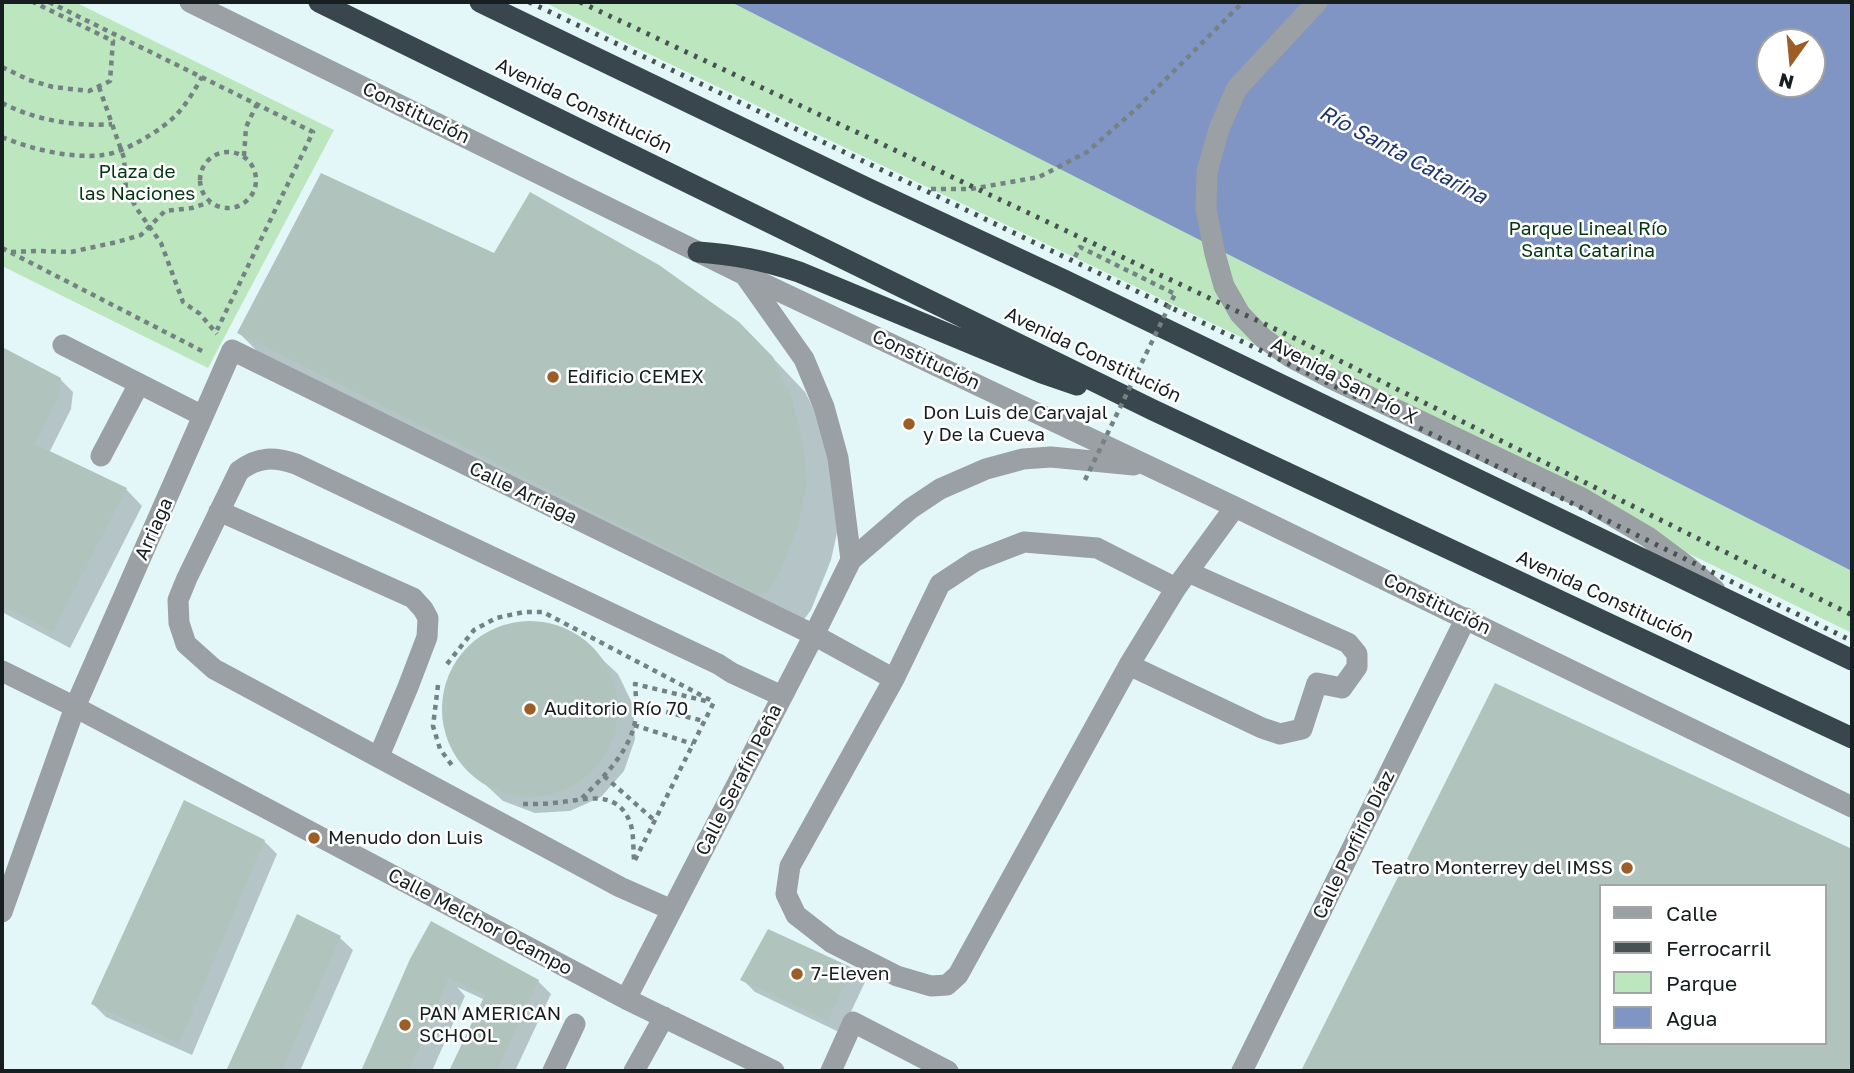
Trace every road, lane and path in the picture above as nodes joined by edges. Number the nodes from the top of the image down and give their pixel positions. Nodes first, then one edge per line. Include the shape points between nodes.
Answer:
1 (33, 2) edge
2 (50, 2) edge
3 (190, 2) edge
4 (319, 2) edge
5 (480, 2) edge
6 (1243, 2) edge
7 (1317, 2) edge
8 (2, 67) edge
9 (202, 77) junction
10 (99, 87) junction
11 (2, 103) edge
12 (257, 104) junction
13 (113, 124) junction
14 (2, 137) edge
15 (121, 149) junction
16 (244, 157) junction
17 (921, 190) dead end
18 (210, 202) junction
19 (150, 228) junction
20 (1080, 247) dead end
21 (2, 248) edge
22 (11, 252) junction
23 (698, 252) junction
24 (745, 275) junction
25 (216, 332) junction
26 (63, 345) dead end
27 (232, 350) junction
28 (139, 384) junction
29 (1153, 410) junction
30 (203, 416) junction
31 (101, 456) dead end
32 (1150, 466) junction
33 (1085, 480) dead end
34 (1235, 507) junction
35 (219, 511) junction
36 (851, 560) junction
37 (1182, 580) junction
38 (1724, 598) junction
39 (1466, 618) junction
40 (814, 635) junction
41 (1852, 660) edge
42 (1129, 665) junction
43 (2, 671) edge
44 (443, 671) dead end
45 (894, 679) junction
46 (439, 682) dead end
47 (782, 696) junction
48 (714, 702) junction
49 (637, 705) junction
50 (75, 708) junction
51 (704, 721) junction
52 (634, 725) junction
53 (1852, 738) edge
54 (693, 744) junction
55 (379, 756) junction
56 (460, 776) dead end
57 (604, 776) junction
58 (580, 800) junction
59 (518, 805) dead end
60 (1852, 807) edge
61 (654, 820) junction
62 (672, 910) junction
63 (2, 912) edge
64 (626, 999) junction
65 (664, 1017) junction
66 (575, 1024) dead end
67 (553, 1071) edge
68 (634, 1071) edge
69 (774, 1071) edge
70 (831, 1071) edge
71 (948, 1071) edge
72 (1242, 1071) edge

1 - 10 path via 113,41 110,81
2 - 9 path
3 - 23 street, Constitución
4 - 29 highway, Avenida Constitución
5 - 38 highway
6 - 17 path via 1087,152 1039,177 971,189
7 - 38 street, Avenida San Pío X via 1237,88 1207,172 1206,209 1214,254 1224,286 1240,314 1290,357 1582,498 1648,537
8 - 10 path via 53,87 89,91
9 - 12 path
9 - 15 path via 178,114
10 - 13 path
11 - 13 path via 47,119 87,126
12 - 16 path via 246,127
12 - 25 path via 313,132
13 - 15 path
14 - 15 path via 62,154 104,155
15 - 19 path via 127,189
16 - 18 path via 225,152 209,160 200,177
16 - 18 path via 255,171 251,197 236,207
18 - 19 path via 165,211
19 - 22 path via 141,235 71,252
19 - 25 path via 161,243 183,302
20 - 33 path, bridge via 1175,294
21 - 22 path
22 - 25 path via 206,353
23 - 24 street, Constitución
23 - 29 highway via 763,260 799,272 1042,373
24 - 32 street, Constitución
24 - 36 street via 804,359 824,407 838,458
25 - 27 path
26 - 28 street
27 - 30 street, Arriaga
27 - 40 street, Calle Arriaga
28 - 30 street
28 - 31 street
29 - 53 highway, Avenida Constitución
30 - 50 street, Arriaga
32 - 34 street, Constitución
32 - 36 street, Calle Serafín Peña via 1051,457 986,469 940,489 910,509
34 - 37 street
34 - 39 street, Constitución
35 - 47 street via 239,471 251,462 281,459
35 - 55 street via 178,600 186,645 214,669
35 - 55 street via 413,598 423,609 428,618 427,637
36 - 40 street, Calle Serafín Peña
37 - 42 street
37 - 42 street via 1348,643 1357,654 1357,667 1342,688 1317,683 1302,729 1280,734
37 - 45 street via 1097,548 1024,542 975,561 940,584
38 - 41 highway
39 - 60 street, Constitución
39 - 72 street, Calle Porfirio Díaz
40 - 45 street, Calle Arriaga
40 - 47 street, Calle Serafín Peña
42 - 45 street via 958,975 947,985 930,986 897,976 832,943 796,915 786,894 790,866
43 - 50 street, Calle Melchor Ocampo
44 - 48 path via 474,630 496,618 543,612
46 - 56 path via 433,726 440,749
47 - 62 street, Calle Serafín Peña
48 - 49 path via 635,684
48 - 51 path
49 - 51 path
49 - 52 path
50 - 63 street, Arriaga
50 - 64 street, Calle Melchor Ocampo
51 - 54 path
52 - 54 path
52 - 57 path
54 - 61 path
55 - 62 street via 620,887
57 - 58 path
57 - 61 path
58 - 59 path
58 - 61 path via 611,801 623,809 631,823 634,860
62 - 64 street, Calle Serafín Peña
64 - 65 street, Calle Melchor Ocampo
65 - 68 street
65 - 69 street, Calle Melchor Ocampo
66 - 67 street
70 - 71 street via 853,1022

